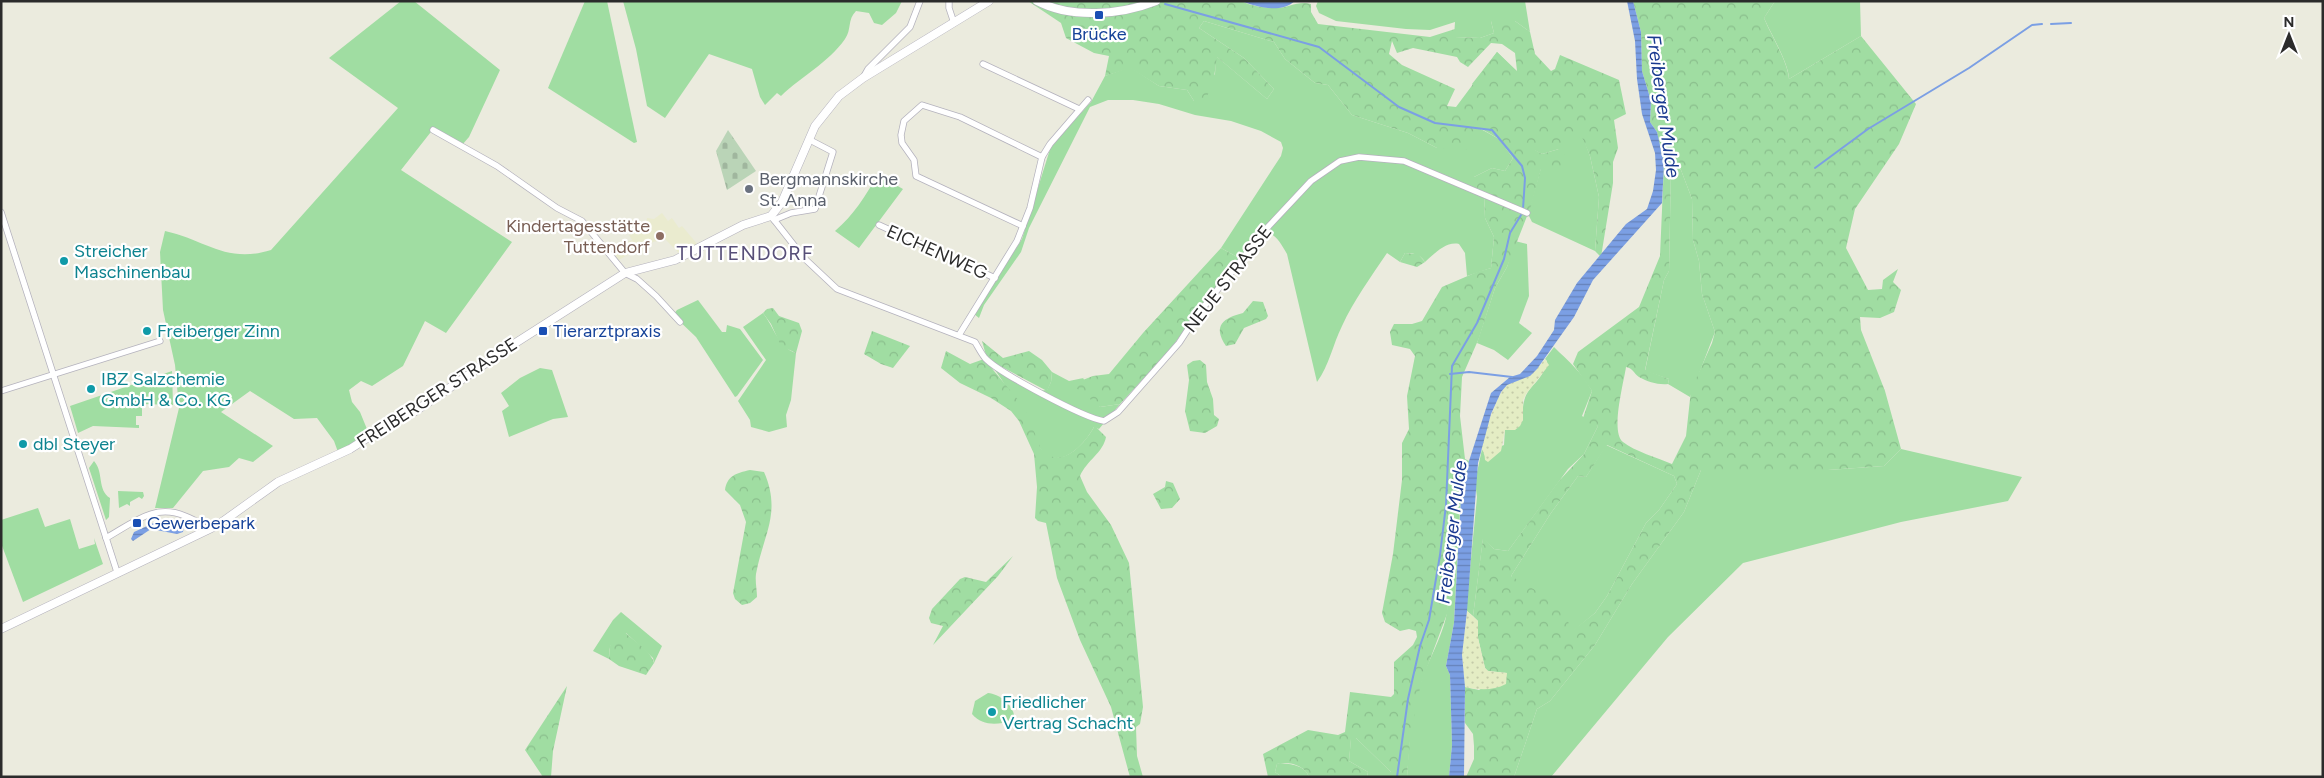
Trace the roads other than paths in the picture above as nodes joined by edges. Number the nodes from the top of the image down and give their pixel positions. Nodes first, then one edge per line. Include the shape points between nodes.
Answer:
1 (920, 1) edge
2 (949, 1) edge
3 (989, 1) edge
4 (1037, 1) edge
5 (1156, 1) edge
6 (954, 23) junction
7 (983, 64) dead end
8 (863, 78) junction
9 (1088, 100) dead end
10 (1079, 109) junction
11 (433, 130) dead end
12 (810, 140) junction
13 (1042, 157) junction
14 (1, 212) edge
15 (1527, 212) dead end
16 (772, 218) junction
17 (879, 225) dead end
18 (1023, 226) junction
19 (625, 273) junction
20 (995, 278) junction
21 (680, 322) dead end
22 (959, 335) junction
23 (160, 341) dead end
24 (54, 374) junction
25 (1, 391) edge
26 (208, 532) junction
27 (106, 538) junction
28 (117, 572) junction
29 (1, 629) edge

1 - 8 street via 910,27
2 - 6 street
3 - 6 street
4 - 5 street via 1074,12 1126,10
6 - 8 street
7 - 10 street
8 - 12 street via 838,96 822,114
9 - 10 street
10 - 13 street
11 - 19 street via 497,166 557,208 582,221
12 - 16 street
12 - 16 street via 833,152 815,209
13 - 18 street
13 - 18 street via 960,117 931,107 922,105 903,126 902,143 914,160 916,176
14 - 24 street
15 - 22 street, NEUE STRASSE via 1404,161 1359,157 1340,161 1311,181 1266,228 1179,343 1118,412 1104,421 1083,414 997,368 974,342
16 - 19 street, FREIBERGER STRASSE via 743,225 675,260
16 - 22 street via 804,258 837,288
17 - 20 street, EICHENWEG
18 - 20 street via 1010,256
19 - 21 street via 637,279
19 - 26 street, FREIBERGER STRASSE via 414,412 350,449 278,482
20 - 22 street
23 - 24 street
24 - 25 street
24 - 27 street
26 - 27 street via 198,521 164,510 153,512
26 - 28 street, FREIBERGER STRASSE
27 - 28 street
28 - 29 street, FREIBERGER STRASSE

